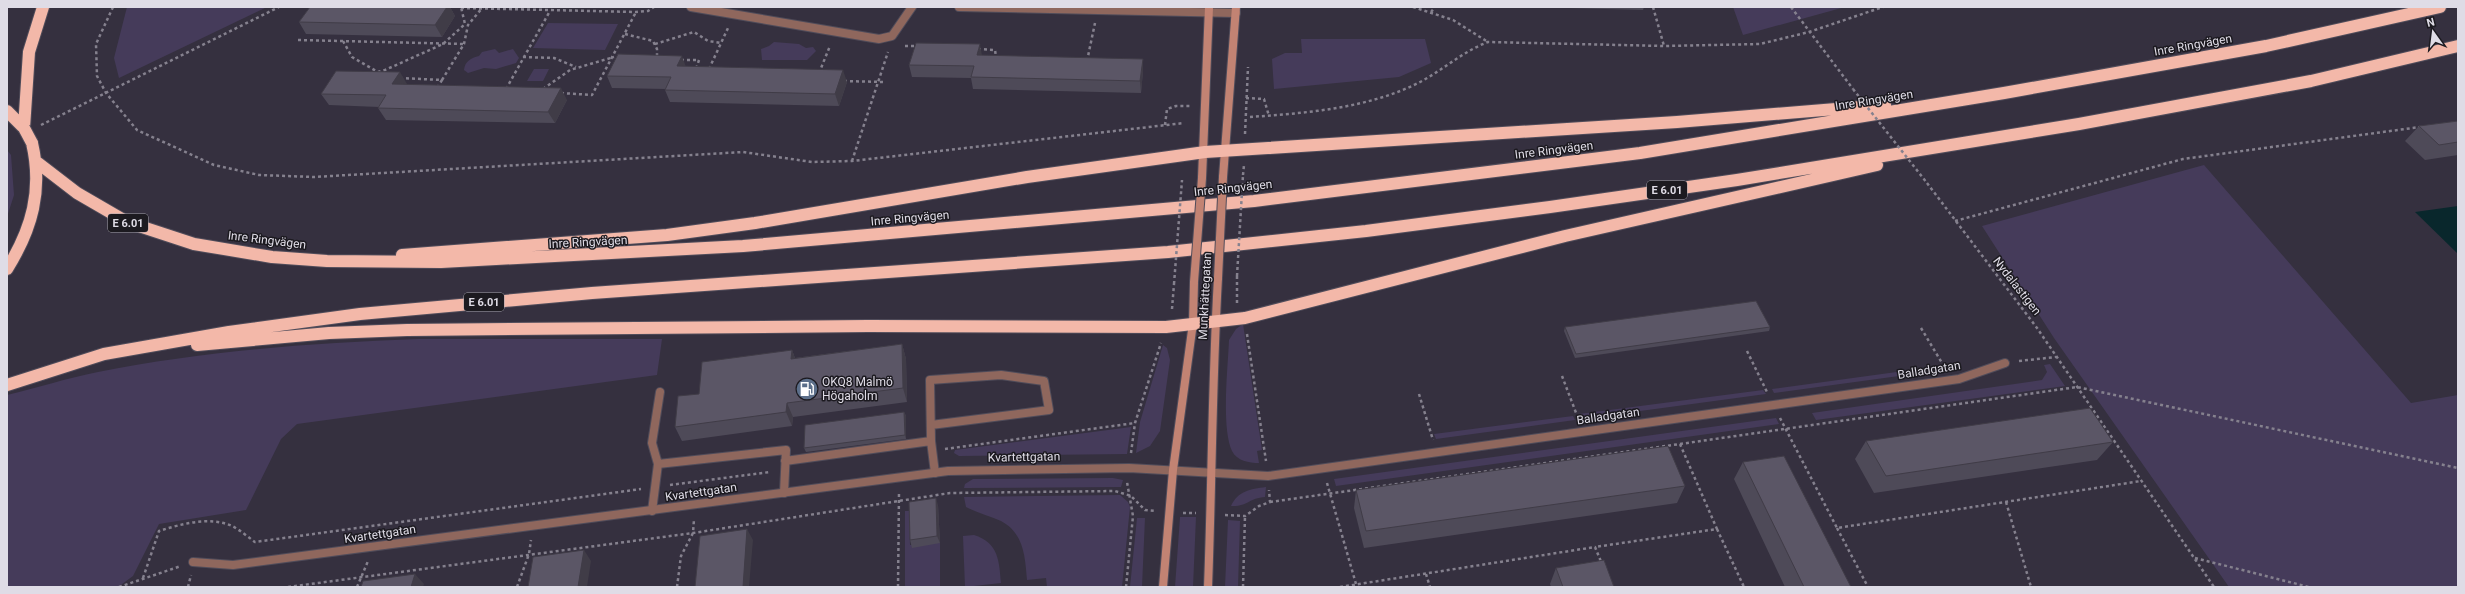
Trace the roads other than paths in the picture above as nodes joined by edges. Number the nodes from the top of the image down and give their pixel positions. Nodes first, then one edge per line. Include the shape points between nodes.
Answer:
1 (43, 7) edge
2 (691, 7) edge
3 (912, 7) edge
4 (960, 7) edge
5 (2440, 7) edge
6 (1209, 10) edge
7 (1236, 10) edge
8 (2458, 46) edge
9 (2004, 93) junction
10 (7, 111) edge
11 (29, 129) junction
12 (2001, 137) junction
13 (1225, 150) junction
14 (1205, 152) junction
15 (38, 163) junction
16 (233, 251) junction
17 (7, 269) edge
18 (1216, 322) junction
19 (1193, 323) junction
20 (104, 354) junction
21 (2005, 363) road end
22 (7, 378) edge
23 (7, 385) edge
24 (660, 392) dead end
25 (931, 425) junction
26 (931, 441) junction
27 (785, 460) junction
28 (658, 464) junction
29 (1173, 470) junction
30 (1213, 472) junction
31 (935, 473) junction
32 (784, 493) junction
33 (652, 511) junction
34 (193, 562) road end
35 (1163, 587) edge
36 (1208, 587) edge

1 - 11 highway via 30,46 23,94
2 - 3 street via 879,39 892,36
4 - 6 street
5 - 9 highway, Inre Ringvägen / E 6.01 via 2266,46
6 - 7 street
6 - 14 main road, Munkhättegatan
7 - 13 main road, Munkhättegatan
8 - 12 highway, E 6.01 via 2311,81
9 - 13 highway via 1677,122
9 - 16 highway, Inre Ringvägen / E 6.01 via 1616,156 1254,201 989,226 743,246 517,260 327,261
10 - 11 highway
11 - 15 highway, bridge
12 - 18 highway via 1565,236 1245,318
12 - 20 highway, E 6.01 via 1737,180 1358,232 1066,261 414,308 229,332
13 - 14 highway
13 - 18 main road, Munkhättegatan, bridge
14 - 16 highway via 1027,177 755,223 660,235 408,255 296,255
14 - 19 main road, Munkhättegatan, bridge
15 - 16 highway, Inre Ringvägen / E 6.01 via 77,193 127,222 194,244
15 - 17 highway via 39,185 35,210 25,236
18 - 19 highway
18 - 30 main road, Munkhättegatan via 1212,380
19 - 20 highway via 1166,327 868,326 407,330 329,333
19 - 29 main road, Munkhättegatan
20 - 22 highway
20 - 23 highway, E 6.01
21 - 30 street, Balladgatan via 1959,379 1323,469 1268,476
24 - 28 street via 652,443
25 - 25 street via 930,380 1001,375 1044,380 1049,410
25 - 26 street
26 - 27 street
26 - 31 street
27 - 28 street via 786,450
27 - 32 street
28 - 33 street
29 - 30 street, Kvartettgatan
29 - 31 street, Kvartettgatan via 992,469
29 - 35 main road, Munkhättegatan
30 - 36 main road, Munkhättegatan
31 - 32 street, Kvartettgatan
32 - 33 street, Kvartettgatan
33 - 34 street, Kvartettgatan via 233,565

